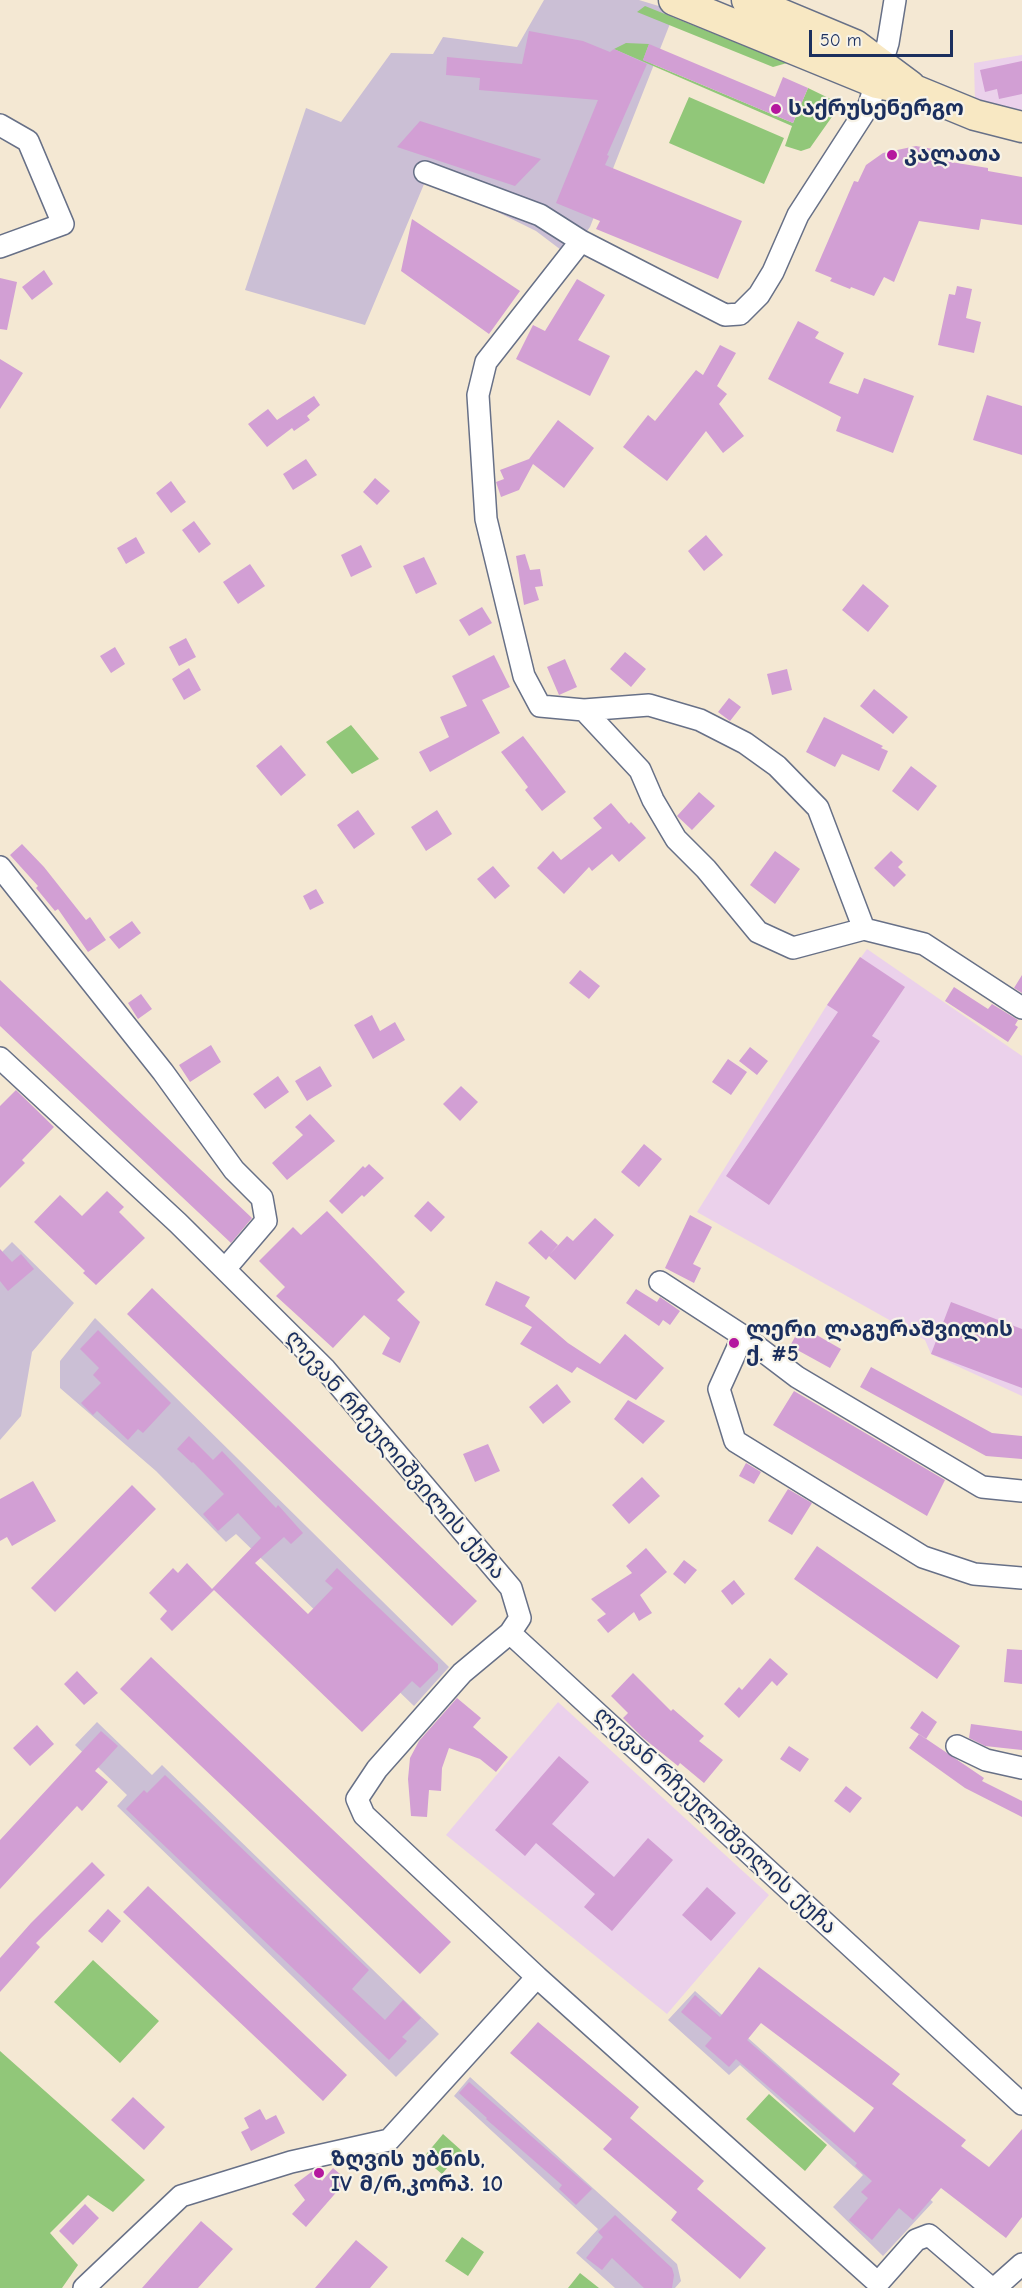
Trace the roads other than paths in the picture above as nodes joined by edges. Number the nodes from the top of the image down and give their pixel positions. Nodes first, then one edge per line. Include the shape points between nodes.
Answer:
1 (674, 0) edge
2 (747, 0) edge
3 (895, 0) edge
4 (703, 6) edge
5 (880, 74) junction
6 (0, 125) edge
7 (1022, 127) edge
8 (425, 172) dead end
9 (580, 241) junction
10 (0, 248) edge
11 (584, 710) junction
12 (0, 867) edge
13 (864, 929) junction
14 (1022, 1008) edge
15 (0, 1058) edge
16 (225, 1269) junction
17 (660, 1282) dead end
18 (743, 1336) junction
19 (1022, 1491) edge
20 (1022, 1578) edge
21 (510, 1633) junction
22 (957, 1746) dead end
23 (1022, 1768) edge
24 (537, 1977) junction
25 (1022, 2104) edge
26 (1022, 2264) edge
27 (876, 2286) edge
28 (84, 2288) edge
29 (993, 2288) edge

1 - 4 main road
2 - 5 main road via 855,45
3 - 5 street
4 - 5 main road
5 - 7 main road via 975,115
5 - 9 street via 869,105 798,215 773,273 740,314 725,315
6 - 10 street via 28,141 63,224
8 - 9 street via 540,215
9 - 11 street via 486,362 478,395 486,519 524,676 540,705
11 - 13 street via 640,770 676,839 758,932 793,948
11 - 13 street via 649,705 700,720 745,743 777,766 818,808
12 - 16 street via 163,1072 234,1170 262,1198 266,1221
13 - 14 street via 924,944
15 - 16 street, ლევან რჩეულიშვილის ქუჩა
16 - 21 street, ლევან რჩეულიშვილის ქუჩა via 325,1369 511,1588 520,1618
17 - 18 street
18 - 19 street via 797,1377 982,1487
18 - 20 street via 719,1389 735,1441 923,1557 974,1574
21 - 24 street via 462,1673 377,1769 357,1799 364,1815
21 - 25 street, ლევან რჩეულიშვილის ქუჩა
22 - 23 street via 986,1760
24 - 27 street
24 - 28 street via 389,2140 291,2162 181,2196
26 - 29 street
27 - 29 street via 916,2240 929,2235

